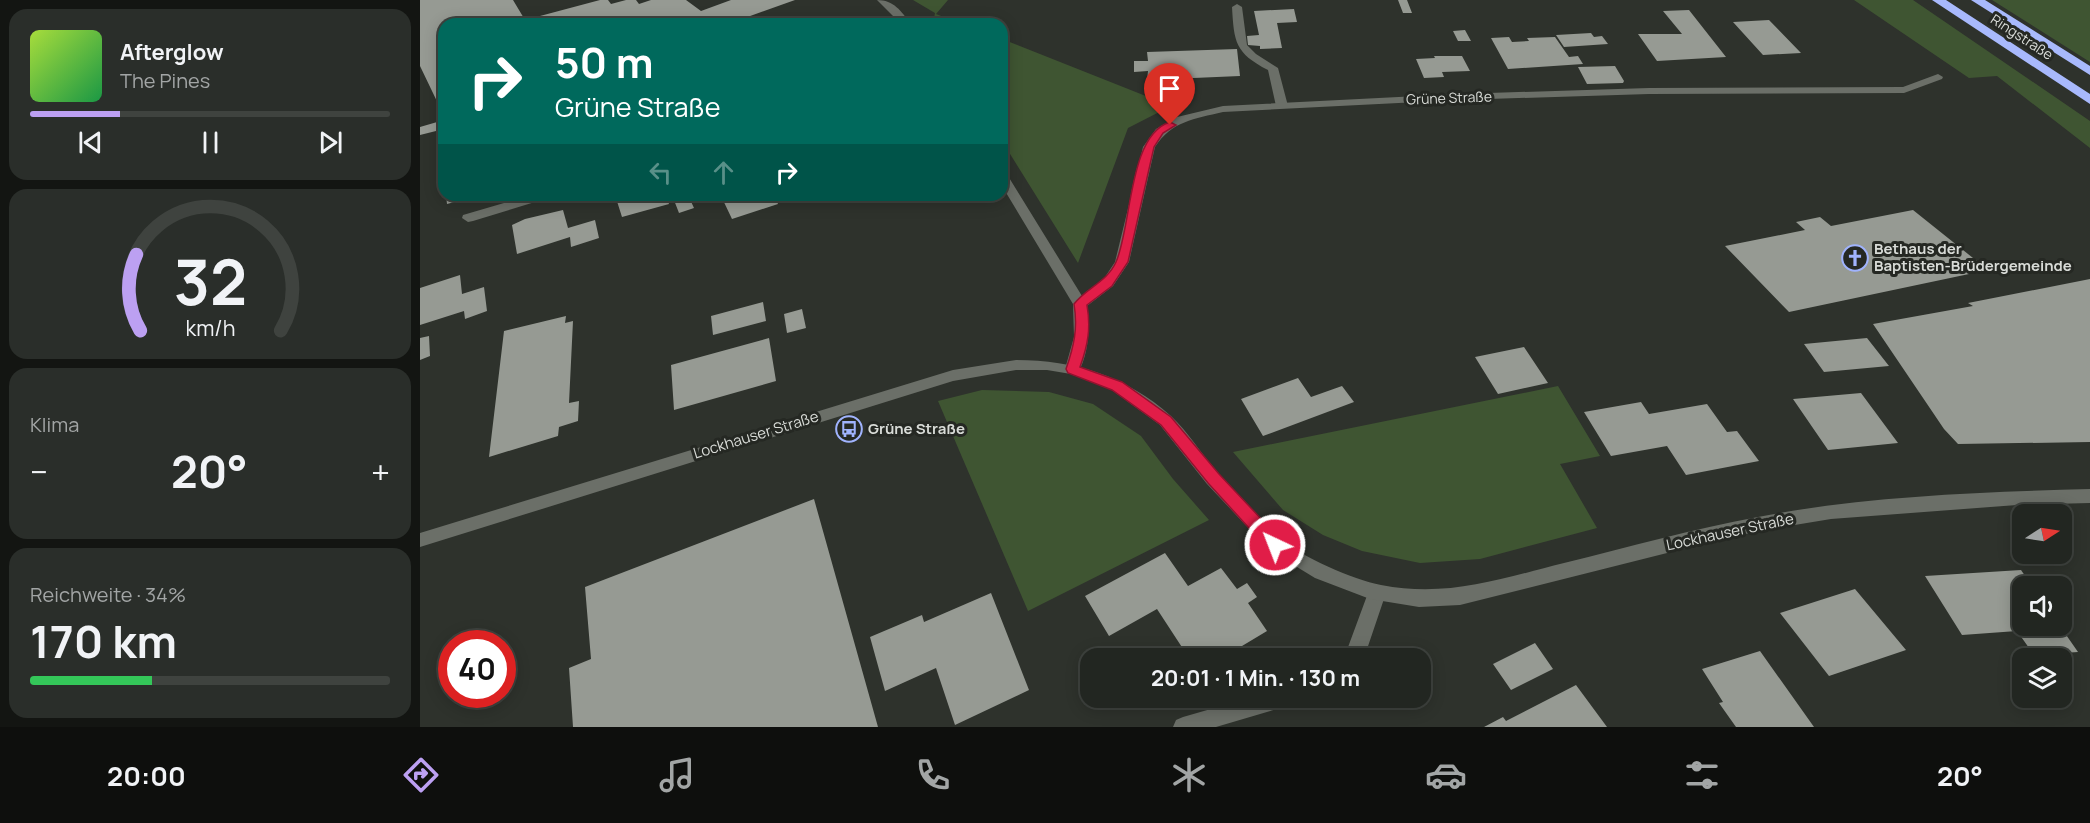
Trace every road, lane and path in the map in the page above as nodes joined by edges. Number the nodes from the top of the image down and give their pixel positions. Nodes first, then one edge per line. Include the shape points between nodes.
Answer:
1 (882, 0) edge
2 (1938, 0) edge
3 (1977, 0) edge
4 (1237, 7) dead end
5 (901, 18) edge
6 (2090, 71) edge
7 (1938, 77) dead end
8 (2090, 100) edge
9 (1282, 106) junction
10 (1008, 186) edge
11 (524, 201) edge
12 (468, 218) dead end
13 (1080, 304) junction
14 (1072, 369) junction
15 (2090, 496) edge
16 (420, 540) edge
17 (1377, 593) junction
18 (1358, 648) edge
19 (1247, 708) edge
20 (1183, 727) edge

1 - 5 street
2 - 8 highway, Ringstraße
3 - 6 highway, Ringstraße
4 - 9 street via 1238,39 1251,58 1273,68
7 - 9 street, Grüne Straße via 1904,90 1637,91
9 - 13 street, Grüne Straße via 1223,109 1181,119 1160,131 1149,147 1122,262 1108,283
10 - 13 street
11 - 12 street
13 - 14 street via 1084,326
14 - 16 street, Lockhauser Straße via 1016,365 953,376
14 - 17 street, Lockhauser Straße via 1117,386 1166,421 1275,545 1321,572
15 - 17 street, Lockhauser Straße via 1831,512 1675,543 1460,597 1419,599
17 - 18 street
19 - 20 street

